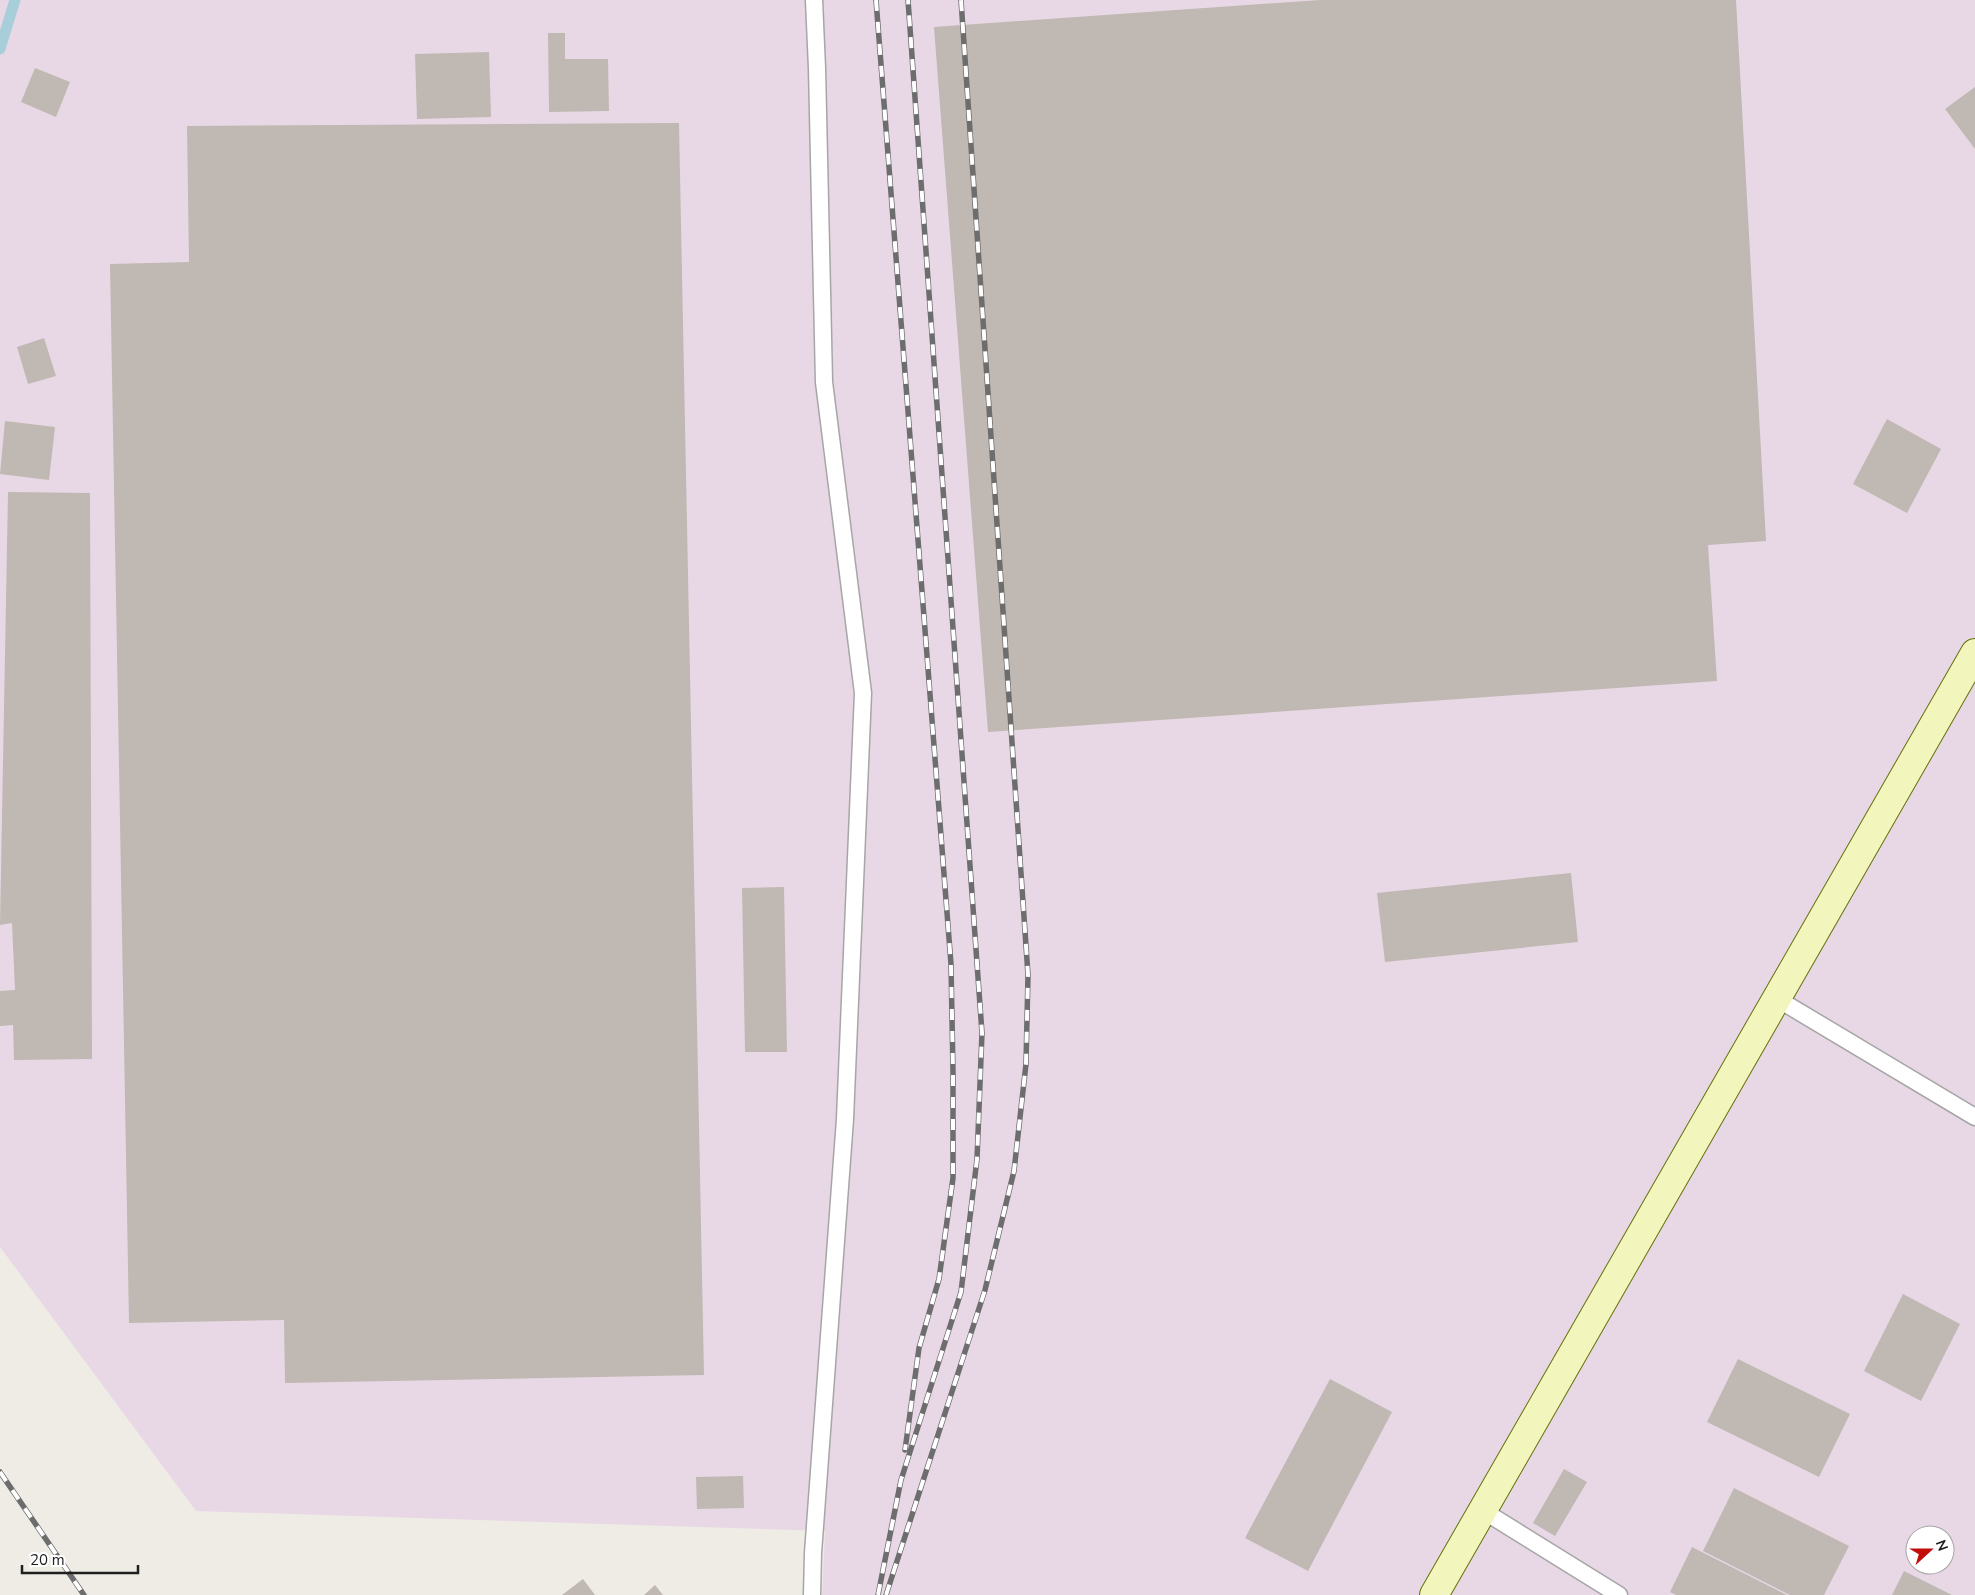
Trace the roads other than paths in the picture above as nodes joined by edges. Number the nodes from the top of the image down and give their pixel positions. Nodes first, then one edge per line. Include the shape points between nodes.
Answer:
1 (814, 0) edge
2 (1975, 653) edge
3 (1776, 998) junction
4 (1975, 1117) edge
5 (1482, 1510) junction
6 (812, 1595) edge
7 (1434, 1595) edge
8 (1619, 1595) edge

1 - 6 lane via 824,382 864,693 846,1119
2 - 3 main road
3 - 4 lane
3 - 5 main road
5 - 7 main road
5 - 8 lane

